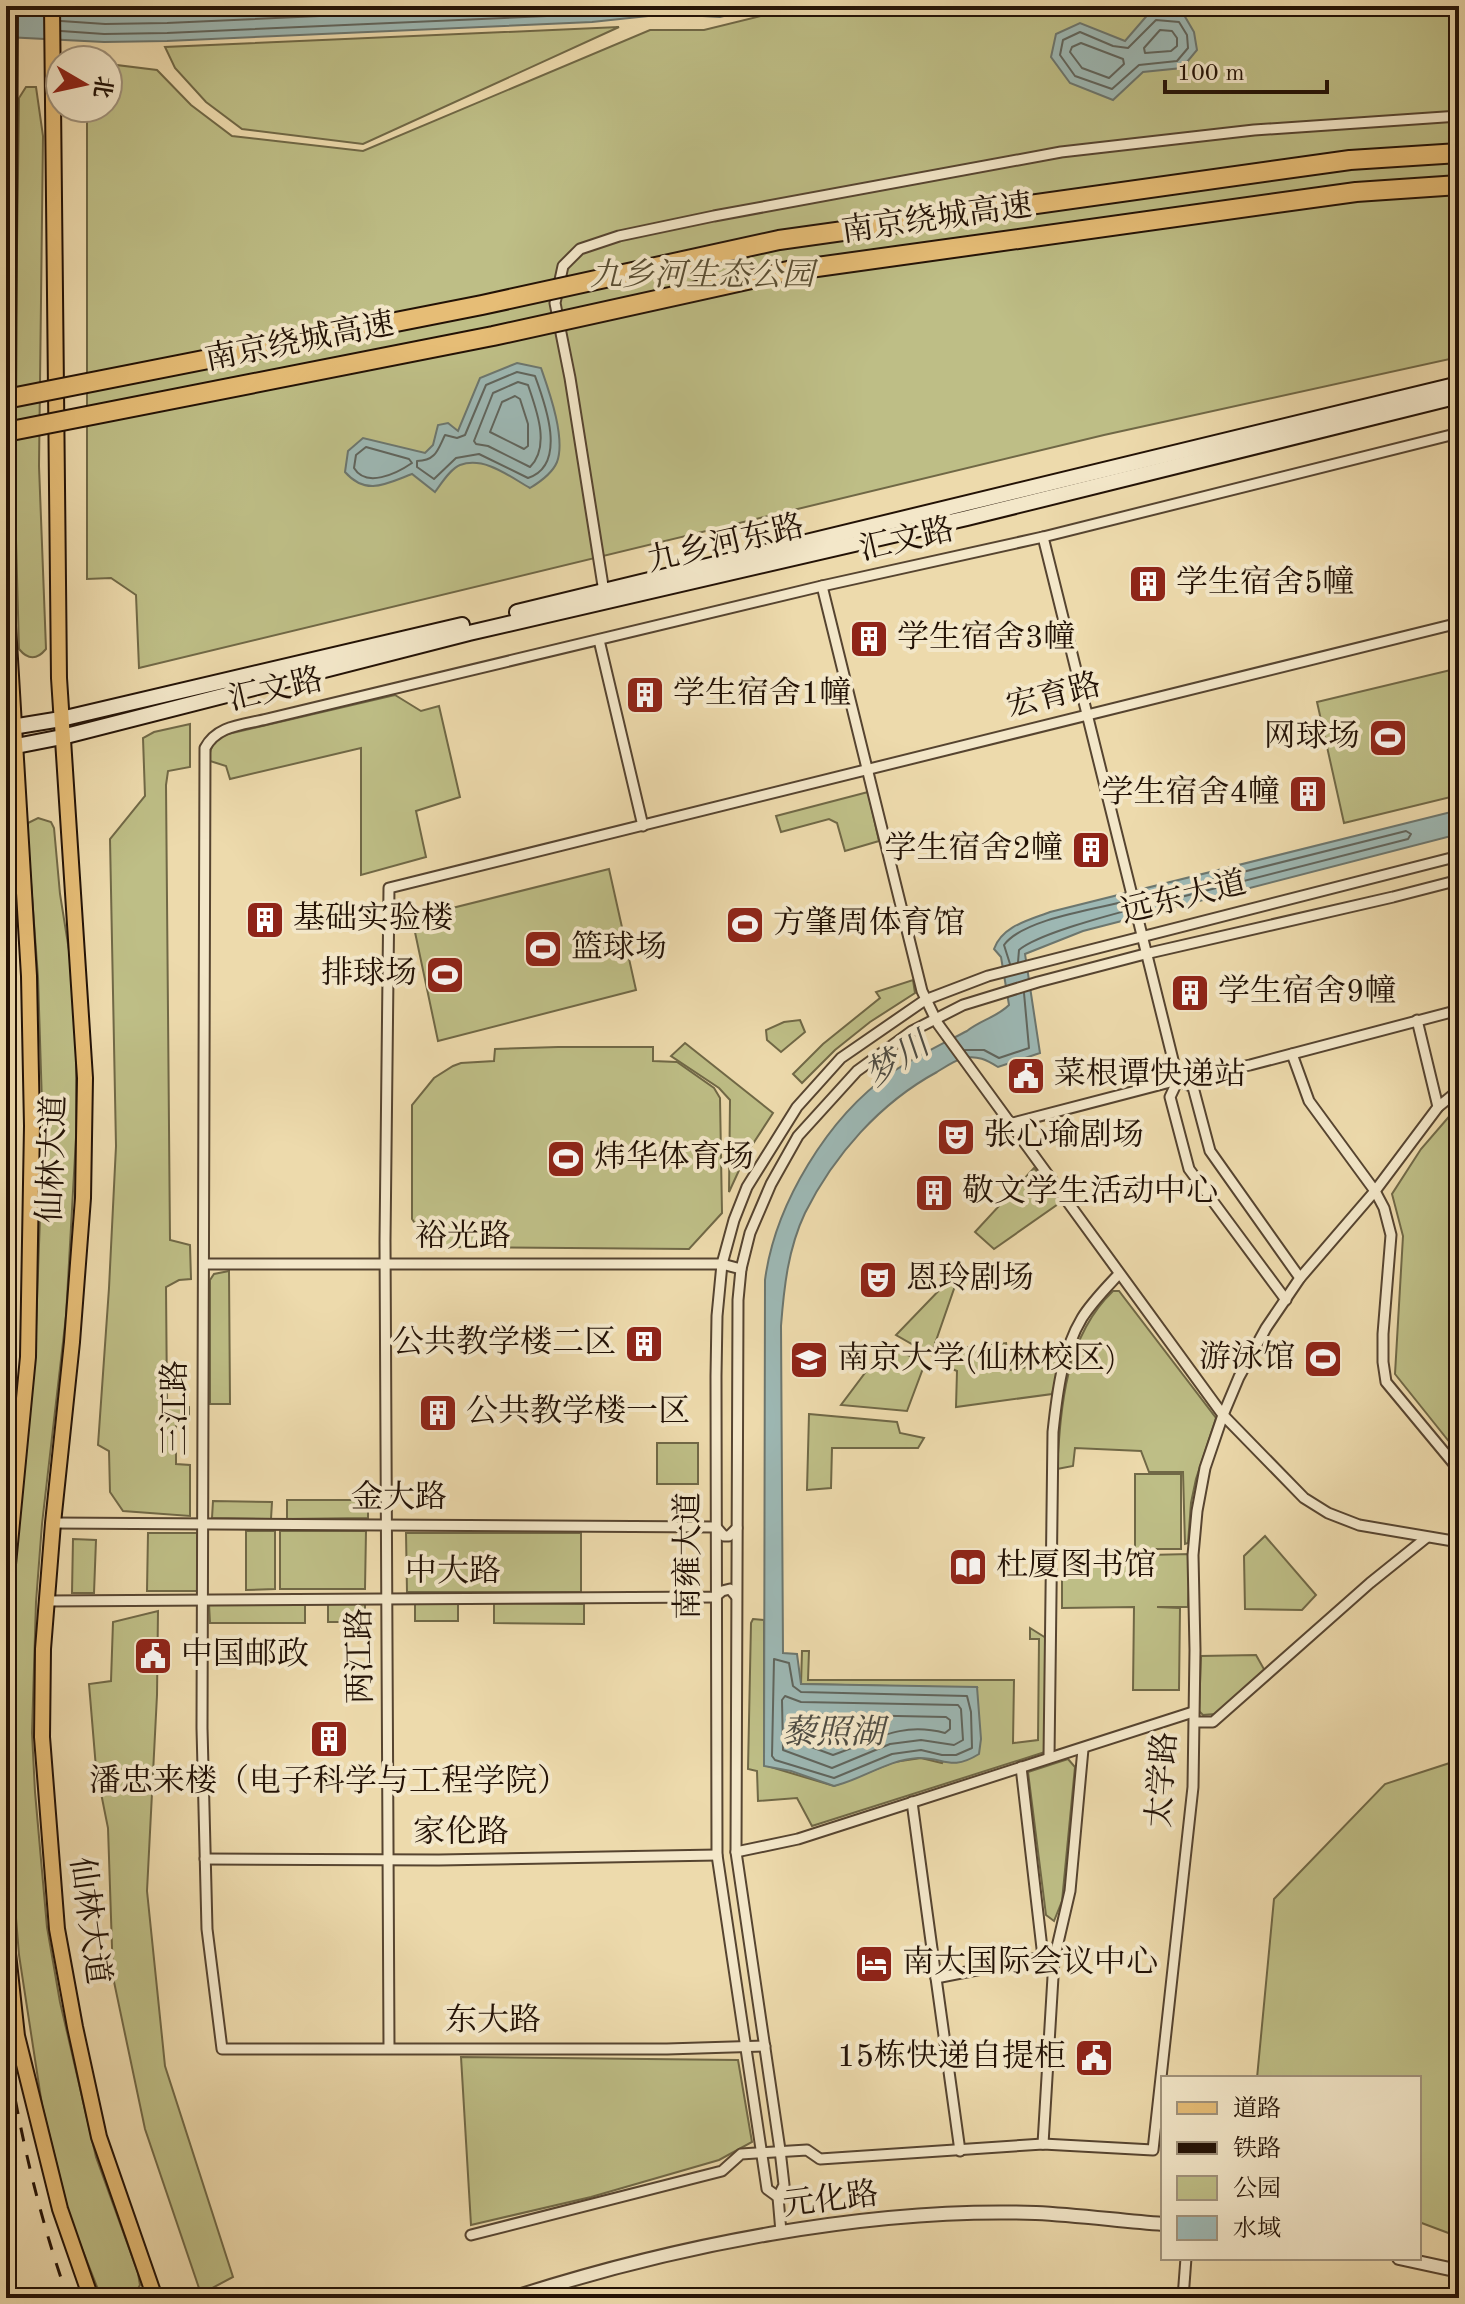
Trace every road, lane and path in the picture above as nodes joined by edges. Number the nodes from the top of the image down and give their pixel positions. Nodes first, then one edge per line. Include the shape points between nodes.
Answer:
1 (10, 6) edge
2 (52, 6) edge
3 (1459, 116) edge
4 (1459, 153) edge
5 (1459, 185) edge
6 (1459, 384) edge
7 (1459, 396) edge
8 (6, 399) edge
9 (6, 432) edge
10 (1459, 433) edge
11 (1043, 537) junction
12 (822, 586) junction
13 (604, 592) junction
14 (1459, 623) edge
15 (599, 640) junction
16 (1086, 715) junction
17 (61, 719) junction
18 (10, 728) edge
19 (62, 737) junction
20 (11, 748) edge
21 (204, 767) joint
22 (868, 771) junction
23 (643, 826) junction
24 (1459, 856) edge
25 (1459, 880) edge
26 (1141, 936) junction
27 (1145, 954) junction
28 (925, 1000) junction
29 (1459, 1010) edge
30 (1417, 1020) junction
31 (936, 1021) junction
32 (1292, 1054) junction
33 (1178, 1080) junction
34 (1459, 1090) edge
35 (797, 1107) junction
36 (1438, 1107) junction
37 (812, 1119) junction
38 (1009, 1124) junction
39 (1375, 1191) junction
40 (385, 1241) joint
41 (204, 1264) junction
42 (385, 1264) junction
43 (722, 1264) junction
44 (741, 1269) junction
45 (1118, 1275) junction
46 (1300, 1278) junction
47 (1286, 1300) junction
48 (1223, 1415) junction
49 (1459, 1470) edge
50 (53, 1523) junction
51 (203, 1524) junction
52 (386, 1525) junction
53 (716, 1527) junction
54 (737, 1528) junction
55 (1426, 1538) junction
56 (1459, 1542) edge
57 (6, 1585) edge
58 (736, 1596) junction
59 (715, 1597) junction
60 (387, 1599) junction
61 (203, 1600) junction
62 (47, 1601) junction
63 (1194, 1717) junction
64 (1083, 1749) junction
65 (1049, 1757) junction
66 (1021, 1767) junction
67 (912, 1802) junction
68 (736, 1852) junction
69 (717, 1855) junction
70 (205, 1859) junction
71 (390, 1860) junction
72 (6, 1938) edge
73 (1048, 1959) junction
74 (936, 1978) junction
75 (12, 2032) edge
76 (765, 2046) junction
77 (389, 2048) junction
78 (745, 2048) junction
79 (222, 2049) joint
80 (1161, 2076) edge
81 (1161, 2077) edge
82 (1043, 2144) junction
83 (780, 2150) junction
84 (960, 2151) junction
85 (762, 2152) junction
86 (778, 2197) junction
87 (1161, 2224) edge
88 (781, 2232) junction
89 (471, 2235) dead end
90 (1186, 2260) edge
91 (1408, 2260) edge
92 (1459, 2271) edge
93 (148, 2277) junction
94 (91, 2297) edge
95 (142, 2298) edge
96 (155, 2298) edge
97 (512, 2298) edge
98 (1183, 2298) edge

1 - 18 main road, 仙林大道
2 - 17 main road, 仙林大道
3 - 13 street via 1254,130 1061,152 714,216 580,249 563,266 555,303
4 - 8 highway, 南京绕城高速, bridge via 1350,160 779,240
5 - 9 highway, 南京绕城高速, bridge via 1356,192 788,271 493,336
6 - 13 main road, 九乡河东路
7 - 19 main road, 九乡河东路 via 967,518 469,633
10 - 11 street, 汇文路
11 - 12 street, 汇文路
11 - 16 street
12 - 15 street, 汇文路
12 - 22 street
13 - 17 main road, 九乡河东路
14 - 16 street, 宏育路
15 - 21 street, 汇文路 via 220,730 205,748
15 - 23 street
16 - 22 street, 宏育路
16 - 26 street
17 - 18 main road, 九乡河东路
17 - 19 main road, 仙林大道
18 - 20 main road, 仙林大道
19 - 20 main road, 九乡河东路
19 - 50 main road, 仙林大道 via 85,1078 82,1212
20 - 57 main road, 仙林大道 via 29,976 31,1225 28,1357
21 - 41 street, 三江路
22 - 23 street, 宏育路
22 - 28 street
23 - 40 street, 宏育路 via 389,888
24 - 26 street, 远东大道
25 - 27 street, 远东大道
26 - 27 street
26 - 28 street, 远东大道 via 988,976
27 - 31 street, 远东大道 via 993,995
27 - 33 street
28 - 31 street
28 - 35 street, 南雍大道 via 841,1058
29 - 30 street
30 - 32 street
30 - 36 street
31 - 37 street, 南雍大道 via 912,1031 857,1071
31 - 38 street
32 - 33 street
32 - 39 street via 1309,1101
33 - 38 street
33 - 46 street via 1193,1087 1210,1151
33 - 47 street via 1170,1097 1189,1169
34 - 36 street, 太学路
35 - 37 street
35 - 43 street, 南雍大道 via 747,1187
36 - 39 street, 太学路
37 - 44 street, 南雍大道 via 771,1184
38 - 45 street
39 - 46 street, 太学路
39 - 49 street via 1391,1235 1383,1334 1386,1382
40 - 42 street, 两江路
41 - 42 street, 裕光路
41 - 51 street, 三江路
42 - 43 street, 裕光路
42 - 52 street, 两江路
43 - 44 street, 裕光路
43 - 53 street, 南雍大道
44 - 54 street, 南雍大道
45 - 48 street
45 - 65 street via 1082,1317 1056,1399
46 - 47 street, 太学路
47 - 48 street, 太学路 via 1259,1340
48 - 55 street via 1304,1498 1328,1513
48 - 63 street, 太学路 via 1197,1511
50 - 51 street, 金大路
50 - 62 main road, 仙林大道
51 - 52 street, 金大路
51 - 61 street, 三江路
52 - 53 street, 金大路
52 - 60 street, 两江路
53 - 54 street, 金大路 via 724,1536
53 - 59 street, 南雍大道
54 - 58 street, 南雍大道
55 - 56 street
55 - 63 street via 1213,1722
58 - 59 street, 中大路 via 730,1589
58 - 68 street, 南雍大道
59 - 60 street, 中大路
59 - 69 street, 南雍大道
60 - 61 street, 中大路
60 - 71 street, 两江路
61 - 62 street, 中大路
61 - 70 street, 三江路
62 - 93 main road, 仙林大道 via 42,1737 57,1931 99,2137
63 - 64 street
63 - 80 street, 太学路 via 1193,1787
64 - 65 street
64 - 73 street via 1070,1891
65 - 66 street
66 - 67 street
66 - 73 street
67 - 68 street via 798,1839
67 - 74 street
68 - 76 street, 南雍大道
69 - 71 street, 家伦路
69 - 78 street, 南雍大道
70 - 71 street, 家伦路
70 - 79 street, 三江路 via 207,1929
71 - 77 street, 两江路
72 - 75 main road
73 - 74 street
73 - 82 street via 1051,2037
74 - 84 street
75 - 94 main road via 60,2209
76 - 78 street, 东大路
76 - 83 street, 南雍大道
77 - 78 street, 东大路
77 - 79 street, 东大路
78 - 85 street, 南雍大道
81 - 82 street, 太学路 via 1153,2150
82 - 84 street
83 - 84 street via 807,2150 820,2159
83 - 85 street
83 - 86 street, 南雍大道 via 784,2185
85 - 86 street, 南雍大道 via 767,2189
85 - 89 street via 741,2154 722,2171
86 - 88 street
87 - 88 street, 元化路 via 1036,2213 927,2216
88 - 97 street, 元化路 via 584,2275
90 - 98 street
91 - 92 street
93 - 95 main road
93 - 96 main road, 仙林大道

